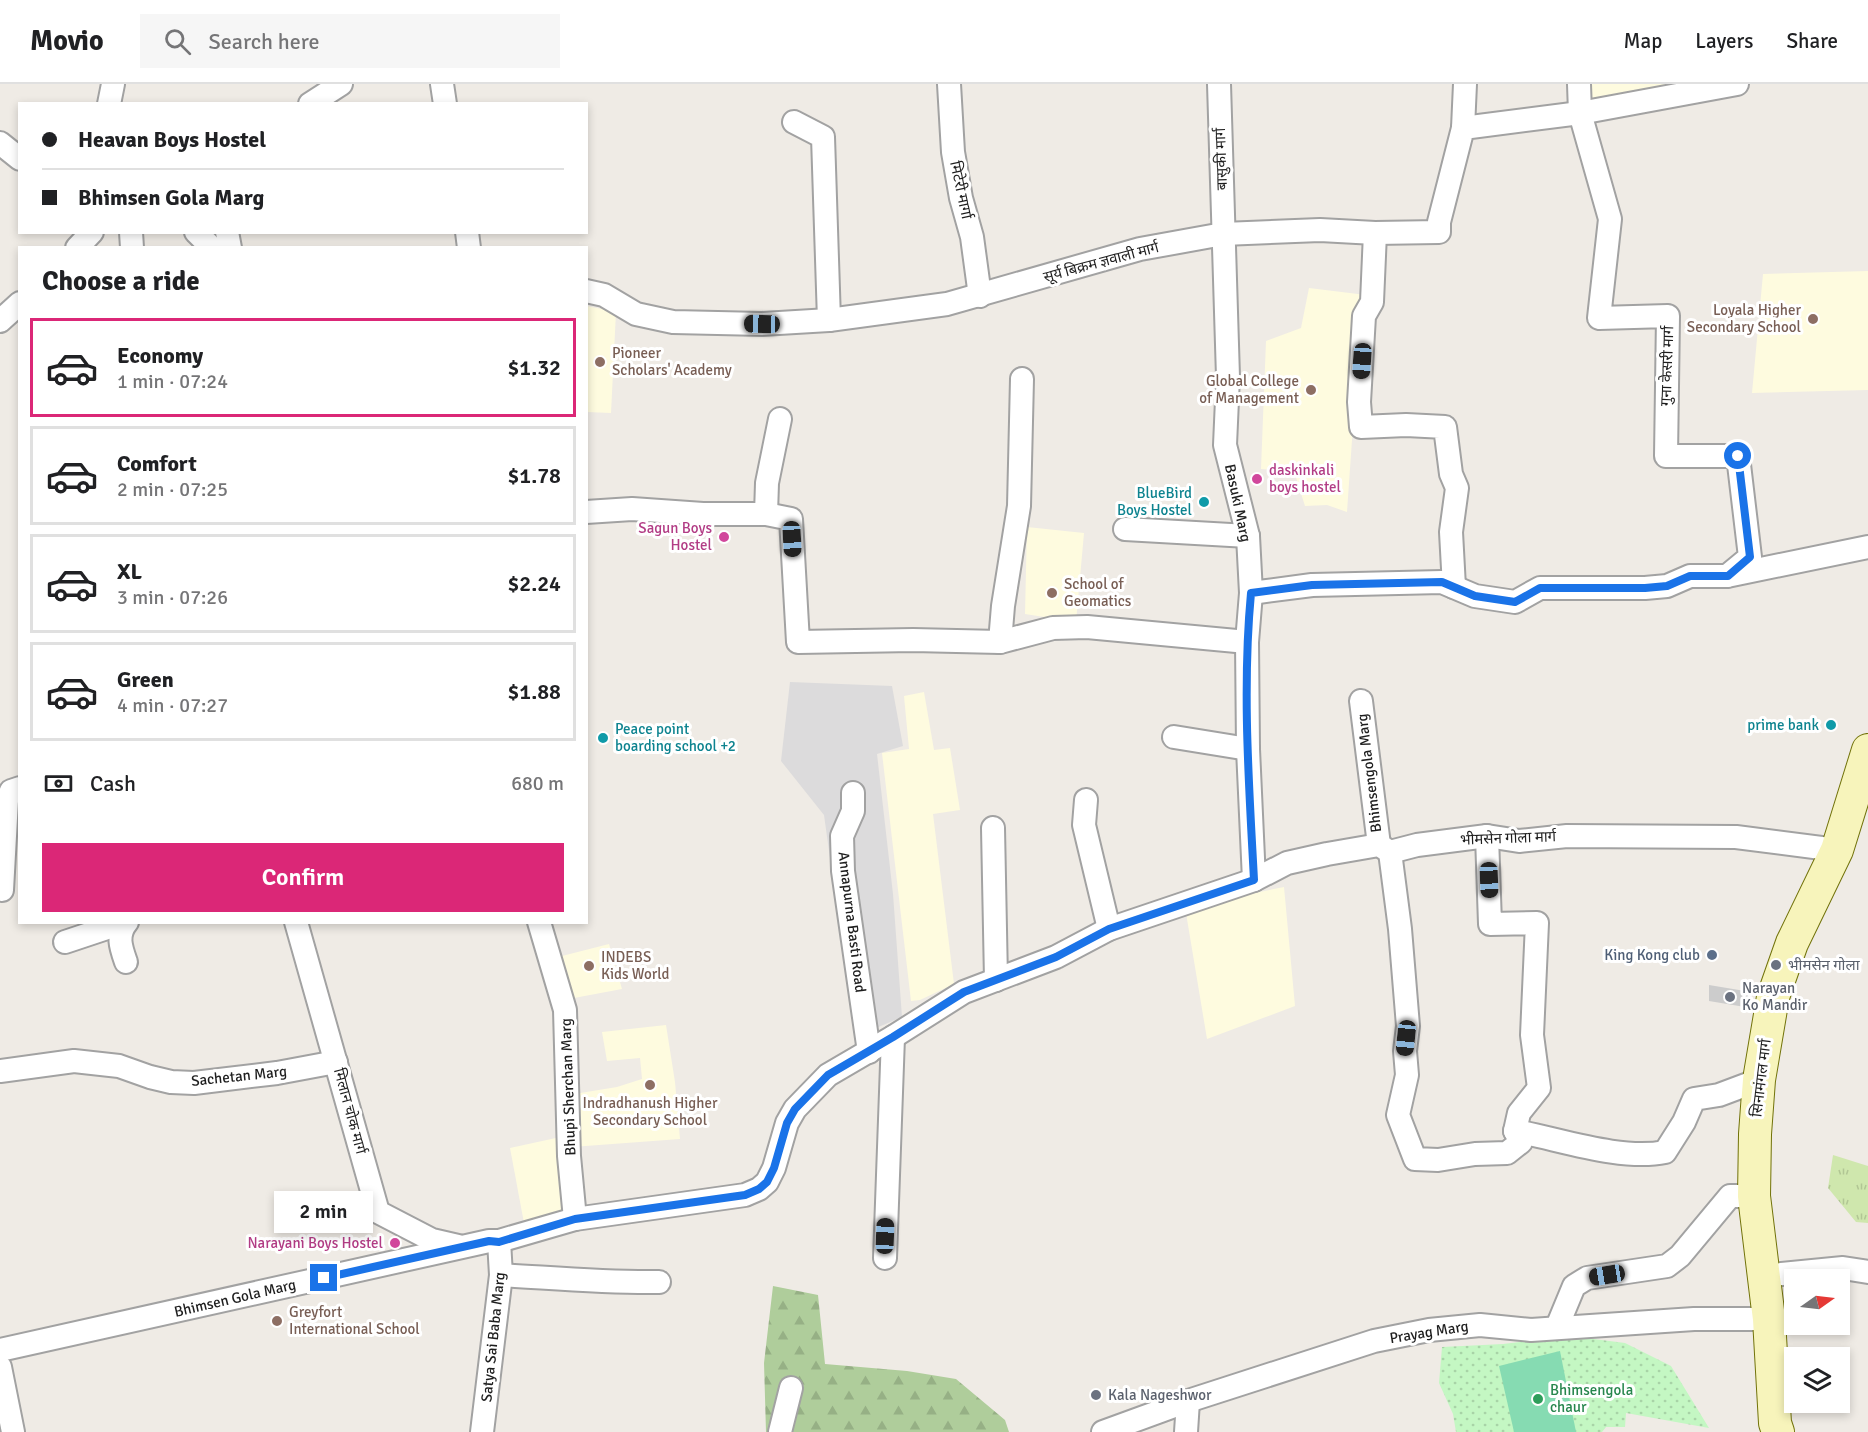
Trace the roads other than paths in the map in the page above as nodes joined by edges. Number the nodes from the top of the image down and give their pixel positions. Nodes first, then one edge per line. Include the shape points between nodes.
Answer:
1 (113, 84) edge
2 (341, 84) edge
3 (442, 84) edge
4 (949, 84) edge
5 (1218, 84) edge
6 (1465, 84) edge
7 (1579, 84) edge
8 (1737, 84) edge
9 (109, 102) edge
10 (313, 102) edge
11 (445, 102) edge
12 (1580, 113) junction
13 (794, 122) dead end
14 (1463, 128) junction
15 (0, 143) edge
16 (18, 157) edge
17 (1375, 233) junction
18 (90, 234) edge
19 (198, 234) edge
20 (1223, 234) junction
21 (78, 246) edge
22 (210, 246) edge
23 (588, 291) edge
24 (980, 296) junction
25 (18, 305) edge
26 (829, 320) junction
27 (0, 321) edge
28 (1022, 379) dead end
29 (780, 419) dead end
30 (588, 512) edge
31 (766, 514) junction
32 (1125, 530) dead end
33 (1248, 536) junction
34 (1868, 547) edge
35 (1728, 576) junction
36 (1454, 587) junction
37 (1251, 593) junction
38 (1000, 642) junction
39 (1247, 642) junction
40 (1361, 701) dead end
41 (1174, 737) dead end
42 (1248, 749) junction
43 (1868, 750) edge
44 (18, 789) edge
45 (1862, 792) edge
46 (853, 793) dead end
47 (1086, 800) dead end
48 (993, 828) dead end
49 (1487, 836) junction
50 (1385, 849) junction
51 (1836, 850) junction
52 (1254, 880) junction
53 (2, 890) dead end
54 (120, 924) edge
55 (125, 924) edge
56 (297, 924) edge
57 (540, 924) edge
58 (1109, 929) junction
59 (65, 942) dead end
60 (126, 962) dead end
61 (996, 980) junction
62 (893, 1037) junction
63 (869, 1052) junction
64 (336, 1062) junction
65 (0, 1071) edge
66 (1759, 1080) junction
67 (1515, 1131) junction
68 (1754, 1196) junction
69 (575, 1219) junction
70 (499, 1242) junction
71 (462, 1247) junction
72 (885, 1258) dead end
73 (1868, 1272) edge
74 (501, 1275) junction
75 (1762, 1276) junction
76 (659, 1282) dead end
77 (1769, 1319) junction
78 (1557, 1327) junction
79 (0, 1350) edge
80 (0, 1367) edge
81 (791, 1388) dead end
82 (1188, 1401) junction
83 (1773, 1430) edge
84 (13, 1432) edge
85 (482, 1432) edge
86 (780, 1432) edge
87 (1103, 1432) edge
88 (1186, 1432) edge

1 - 9 street
2 - 10 street
3 - 11 street
4 - 24 street, मिटेरी मार्गा via 953,152 972,237
5 - 20 street, बासुकी मार्ग
6 - 14 street
7 - 12 street
8 - 12 street
12 - 14 street
12 - 35 street, गुना केसरी मार्ग via 1610,219 1599,318 1668,316 1666,456 1738,456 1750,557
13 - 26 street via 823,137
14 - 17 street, सूर्य बिक्रम ज्ञवाली मार्ग via 1439,232
15 - 16 street
17 - 20 street, सूर्य बिक्रम ज्ञवाली मार्ग via 1320,230
17 - 36 street via 1372,302 1364,316 1361,427 1445,427 1451,474 1457,488 1451,532
18 - 21 street
19 - 22 street
20 - 24 street, सूर्य बिक्रम ज्ञवाली मार्ग via 1140,249
20 - 33 street, Basuki Marg via 1228,377 1225,445
23 - 26 street, सूर्य बिक्रम ज्ञवाली मार्ग via 604,295 636,314 673,322 762,324
24 - 26 street, सूर्य बिक्रम ज्ञवाली मार्ग
25 - 27 street
28 - 38 street via 1019,506
29 - 31 street via 767,483
30 - 31 street via 632,509
31 - 38 street via 791,519 798,642
32 - 33 street
33 - 37 street, Basuki Marg
34 - 35 street
35 - 36 street via 1690,576 1667,586 1645,588 1540,588 1515,602 1475,596
36 - 37 street via 1442,582 1402,582 1312,585
37 - 39 street, Basuki Marg
38 - 39 street via 1053,628 1087,627
39 - 42 street, Basuki Marg
40 - 50 street, Bhimsengola Marg
41 - 42 street
42 - 52 street, Basuki Marg
43 - 45 main road, सिनामंगल मार्ग
44 - 53 street via 11,791 7,800
45 - 51 main road, सिनामंगल मार्ग
46 - 63 street, Annapurna Basti Road via 853,811 842,836 843,871
47 - 58 street via 1084,825
48 - 61 street
49 - 50 street, भीमसेन गोला मार्ग
49 - 51 street, भीमसेन गोला मार्ग via 1520,841 1567,836 1736,837
49 - 67 street via 1490,924 1537,923 1532,1035 1539,1088 1519,1113
50 - 52 street, भीमसेन गोला मार्ग via 1327,854 1287,863
50 - 67 street, Bhimsengola Marg via 1400,928 1408,1026 1407,1075 1398,1115 1415,1159 1506,1152 1521,1142
51 - 66 main road, सिनामंगल मार्ग via 1792,943 1773,997
52 - 58 street, भीमसेन गोला मार्ग
54 - 59 street
55 - 60 street via 120,944
56 - 64 street, मिलान चोक मार्ग
57 - 69 street, Bhupi Sherchan Marg via 565,1010
58 - 61 street, भीमसेन गोला मार्ग via 1056,957
61 - 62 street, भीमसेन गोला मार्ग via 964,992
62 - 63 street, Bhimsen Gola Marg
62 - 72 street
63 - 69 street, Bhimsen Gola Marg via 828,1075 795,1109 774,1168 759,1189 745,1195
64 - 65 street, Sachetan Marg via 194,1083 171,1082 119,1066 74,1061
64 - 71 street, मिलान चोक मार्ग via 378,1212 432,1240
66 - 67 street via 1719,1095 1694,1099 1675,1139 1665,1152 1656,1154 1613,1152
66 - 68 main road, सिनामंगल मार्ग
68 - 75 main road, सिनामंगल मार्ग
68 - 78 street via 1730,1196 1667,1266 1587,1278 1574,1286
69 - 70 street, Bhimsen Gola Marg
70 - 71 street, Bhimsen Gola Marg
70 - 74 street, Satya Sai Baba Marg
71 - 79 street, Bhimsen Gola Marg
73 - 75 street via 1843,1268
74 - 76 street via 612,1283
74 - 85 street, Satya Sai Baba Marg
75 - 77 main road, सिनामंगल मार्ग
77 - 78 street, Prayag Marg
77 - 83 main road, सिनामंगल मार्ग
78 - 82 street, Prayag Marg via 1531,1330 1480,1325 1374,1341
80 - 84 street
81 - 86 street
82 - 87 street, Prayag Marg
82 - 88 street

